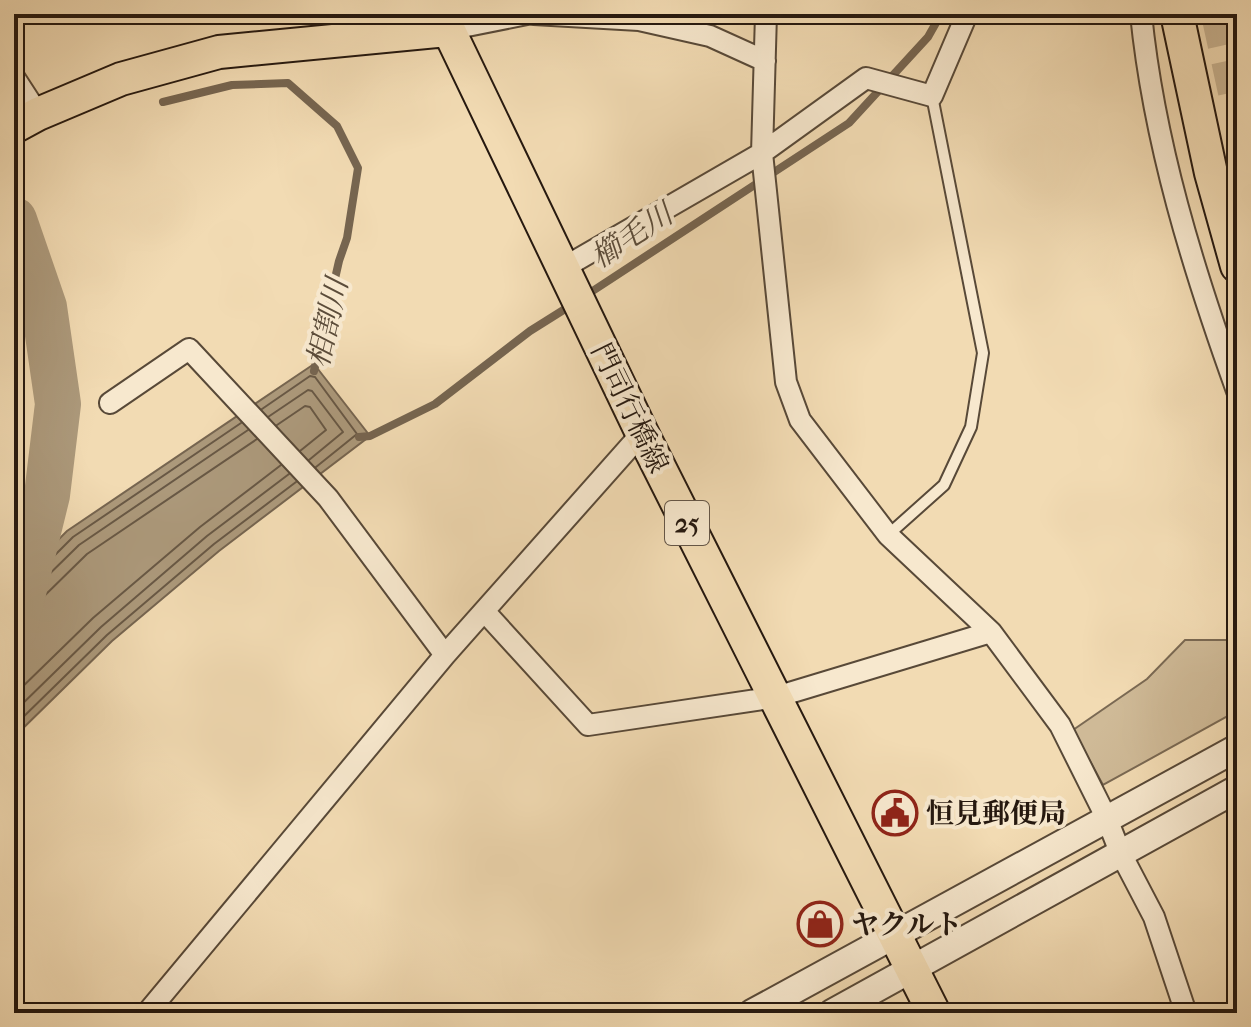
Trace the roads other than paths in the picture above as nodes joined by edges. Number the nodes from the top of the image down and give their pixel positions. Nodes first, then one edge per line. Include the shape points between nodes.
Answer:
1 (527, 14) edge
2 (534, 14) edge
3 (766, 14) edge
4 (967, 14) edge
5 (1141, 14) edge
6 (1177, 14) edge
7 (444, 22) edge
8 (765, 61) junction
9 (14, 77) edge
10 (932, 96) junction
11 (26, 121) edge
12 (762, 153) junction
13 (1237, 266) edge
14 (563, 268) junction
15 (1237, 391) edge
16 (110, 403) dead end
17 (642, 433) junction
18 (888, 535) junction
19 (485, 612) junction
20 (991, 632) junction
21 (445, 655) junction
22 (776, 697) junction
23 (1237, 748) edge
24 (1237, 789) edge
25 (1107, 819) junction
26 (1120, 852) junction
27 (894, 936) junction
28 (910, 970) junction
29 (147, 1013) edge
30 (752, 1013) edge
31 (832, 1013) edge
32 (934, 1013) edge
33 (1186, 1013) edge

1 - 7 street
2 - 8 street via 639,20 710,36
3 - 8 street
4 - 10 street
5 - 15 street via 1162,142 1208,309
6 - 13 main road
7 - 11 main road via 219,52 121,79
7 - 14 main road, 門司行橋線 / 25
8 - 12 street
9 - 11 street
10 - 12 street via 866,78
10 - 18 lane via 983,353 971,427 944,485
12 - 14 street
12 - 18 street via 786,382 800,420
14 - 17 main road, 門司行橋線 / 25
16 - 21 street via 189,349 328,498
17 - 19 street
17 - 22 main road, 門司行橋線 / 25
18 - 20 street
19 - 21 street
19 - 22 street via 588,725
20 - 22 street
20 - 25 street via 1060,725
21 - 29 street
22 - 27 main road, 門司行橋線 / 25
23 - 25 street
24 - 26 street
25 - 26 street
25 - 27 street
26 - 28 street
26 - 33 street via 1154,917
27 - 28 main road, 門司行橋線 / 25
27 - 30 street
28 - 31 street
28 - 32 main road, 門司行橋線 / 25

